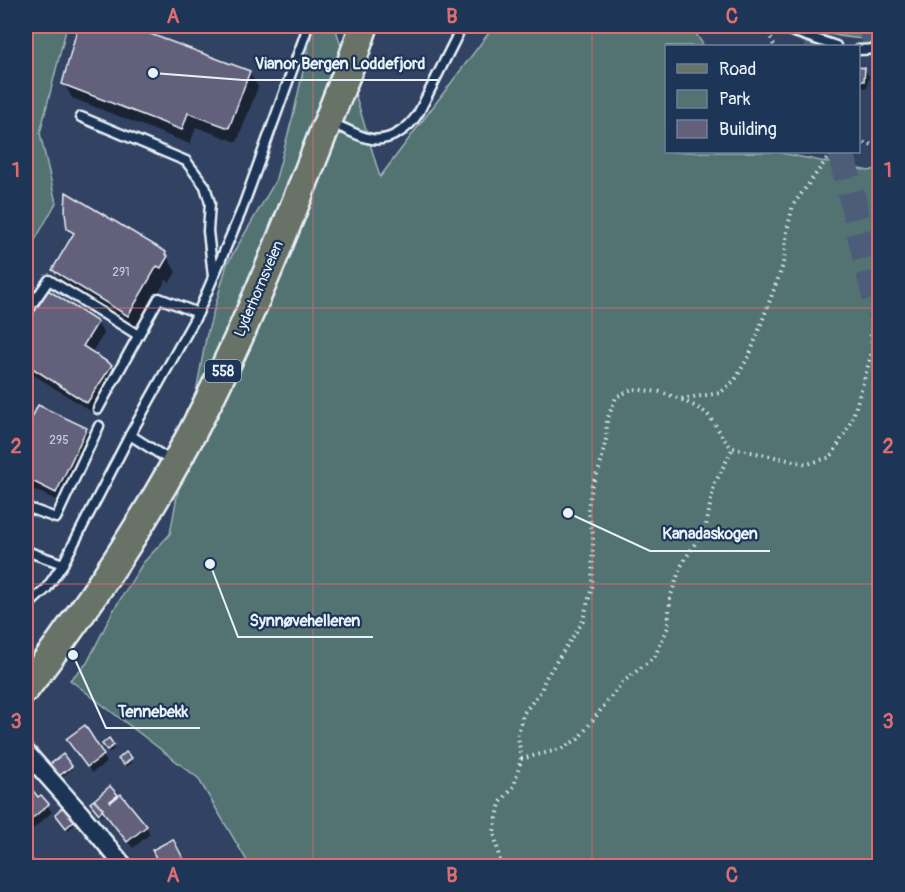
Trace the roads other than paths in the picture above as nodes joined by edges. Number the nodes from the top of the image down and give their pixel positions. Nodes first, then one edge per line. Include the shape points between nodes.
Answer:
1 (364, 26) edge
2 (462, 26) edge
3 (777, 26) edge
4 (306, 32) dead end
5 (833, 45) edge
6 (879, 48) edge
7 (860, 50) edge
8 (81, 117) dead end
9 (328, 121) junction
10 (213, 276) junction
11 (198, 313) junction
12 (26, 314) edge
13 (138, 335) junction
14 (98, 409) dead end
15 (99, 426) dead end
16 (130, 435) junction
17 (176, 463) junction
18 (26, 507) edge
19 (26, 551) edge
20 (63, 564) junction
21 (26, 607) edge
22 (26, 688) edge
23 (26, 752) edge
24 (26, 863) edge
25 (31, 867) edge
26 (124, 867) edge

1 - 9 main road, Lyderhornsveien / 558
2 - 9 lane via 415,119 401,132 385,138 366,138
3 - 5 lane
4 - 10 lane via 241,212
6 - 7 lane
8 - 10 lane via 186,161 206,186 210,203 208,231
9 - 17 main road, Lyderhornsveien / 558 via 245,323
10 - 11 lane
11 - 13 lane via 159,298
11 - 16 lane
12 - 13 lane via 49,280
13 - 14 lane
15 - 18 lane via 56,518
16 - 17 lane
16 - 20 lane
17 - 22 main road, Lyderhornsveien / 558 via 103,580
19 - 20 lane
20 - 21 lane via 46,589
23 - 26 street
24 - 25 lane

